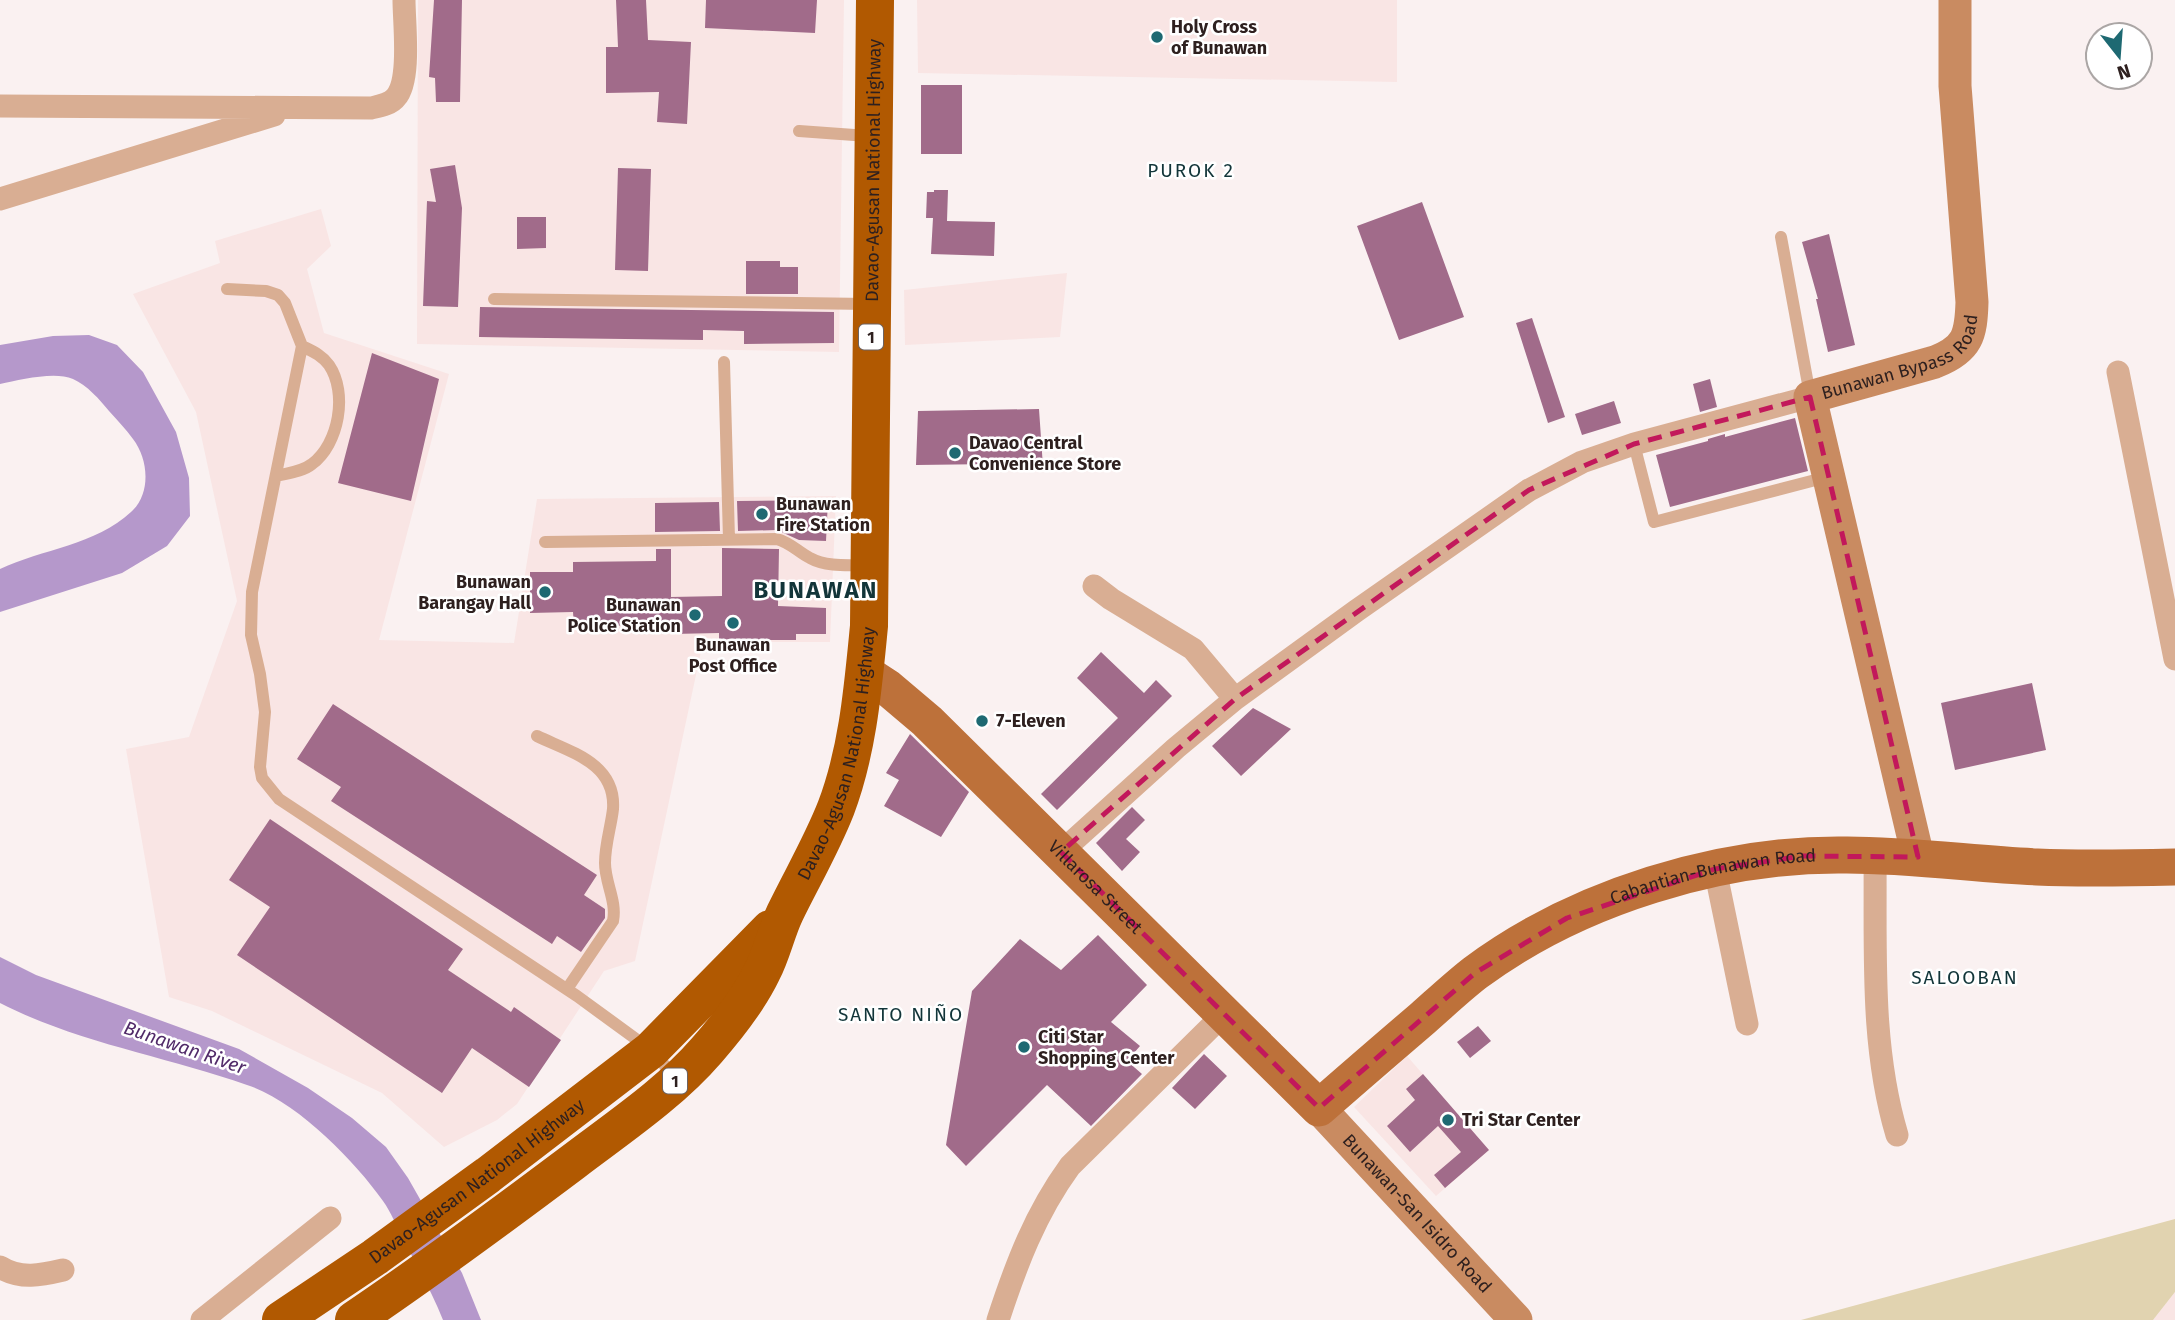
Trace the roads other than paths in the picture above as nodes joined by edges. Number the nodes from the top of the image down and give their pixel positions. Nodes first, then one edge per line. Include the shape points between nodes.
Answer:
1 (404, 0) edge
2 (874, 0) edge
3 (1955, 0) edge
4 (0, 106) edge
5 (297, 108) junction
6 (799, 131) dead end
7 (873, 136) junction
8 (0, 199) edge
9 (1782, 237) dead end
10 (227, 289) dead end
11 (494, 299) dead end
12 (872, 304) junction
13 (302, 346) junction
14 (724, 362) dead end
15 (2118, 372) dead end
16 (1810, 397) junction
17 (1634, 444) junction
18 (276, 476) junction
19 (1829, 476) junction
20 (729, 539) junction
21 (545, 542) dead end
22 (2166, 559) edge
23 (869, 565) junction
24 (1094, 586) dead end
25 (2175, 659) edge
26 (865, 673) junction
27 (1235, 699) junction
28 (537, 736) dead end
29 (1061, 852) junction
30 (1875, 855) junction
31 (1918, 857) junction
32 (2175, 867) edge
33 (1715, 869) junction
34 (784, 915) junction
35 (567, 989) junction
36 (1224, 1014) junction
37 (1747, 1024) dead end
38 (651, 1050) junction
39 (677, 1080) junction
40 (1319, 1108) junction
41 (1897, 1135) dead end
42 (330, 1219) dead end
43 (0, 1267) edge
44 (63, 1270) dead end
45 (202, 1320) edge
46 (281, 1320) edge
47 (354, 1320) edge
48 (998, 1320) edge
49 (1516, 1320) edge

1 - 5 street via 405,71 396,98 371,108
2 - 7 highway, Davao-Agusan National Highway / 1
3 - 16 street, Bunawan Bypass Road via 1955,86 1972,302 1969,336 1949,357 1936,362
4 - 5 street
5 - 8 street
6 - 7 lane
7 - 12 highway, Davao-Agusan National Highway / 1
9 - 16 lane
10 - 13 lane via 278,295
11 - 12 lane
12 - 23 highway, Davao-Agusan National Highway / 1
13 - 18 lane
13 - 18 lane via 319,355 333,373 337,418 323,455 309,467
14 - 20 lane
15 - 22 street
16 - 17 street
16 - 19 street, Bunawan Bypass Road
17 - 19 lane via 1654,522
17 - 27 street via 1583,462 1529,490
18 - 35 lane via 252,592 251,635 265,712 262,778 279,799
19 - 31 street, Bunawan Bypass Road
20 - 21 lane
20 - 23 lane via 777,539 820,563
22 - 25 street
23 - 26 highway, Davao-Agusan National Highway / 1
24 - 27 street via 1193,649
26 - 29 main road, Villarosa Street via 927,721
26 - 34 highway, Davao-Agusan National Highway / 1 via 853,746 836,806
27 - 29 street
28 - 35 lane via 603,772 612,796 604,866 613,921
29 - 36 main road, Villarosa Street
30 - 31 main road, Cabantian-Bunawan Road
30 - 33 main road, Cabantian-Bunawan Road via 1803,856
30 - 41 street via 1878,1045
31 - 32 main road, Cabantian-Bunawan Road via 2036,867
33 - 37 street
33 - 40 main road, Cabantian-Bunawan Road via 1624,895 1567,918 1512,948 1475,973
34 - 38 highway, Davao-Agusan National Highway / 1
34 - 39 highway, Davao-Agusan National Highway / 1 via 763,971 744,1005
35 - 38 lane
36 - 40 main road, Villarosa Street
36 - 48 street via 1058,1182 1016,1263
38 - 39 lane
38 - 46 highway, Davao-Agusan National Highway / 1 via 488,1175
39 - 47 highway, Davao-Agusan National Highway / 1 via 515,1205
40 - 49 street, Bunawan-San Isidro Road
42 - 45 street
43 - 44 street via 30,1275

